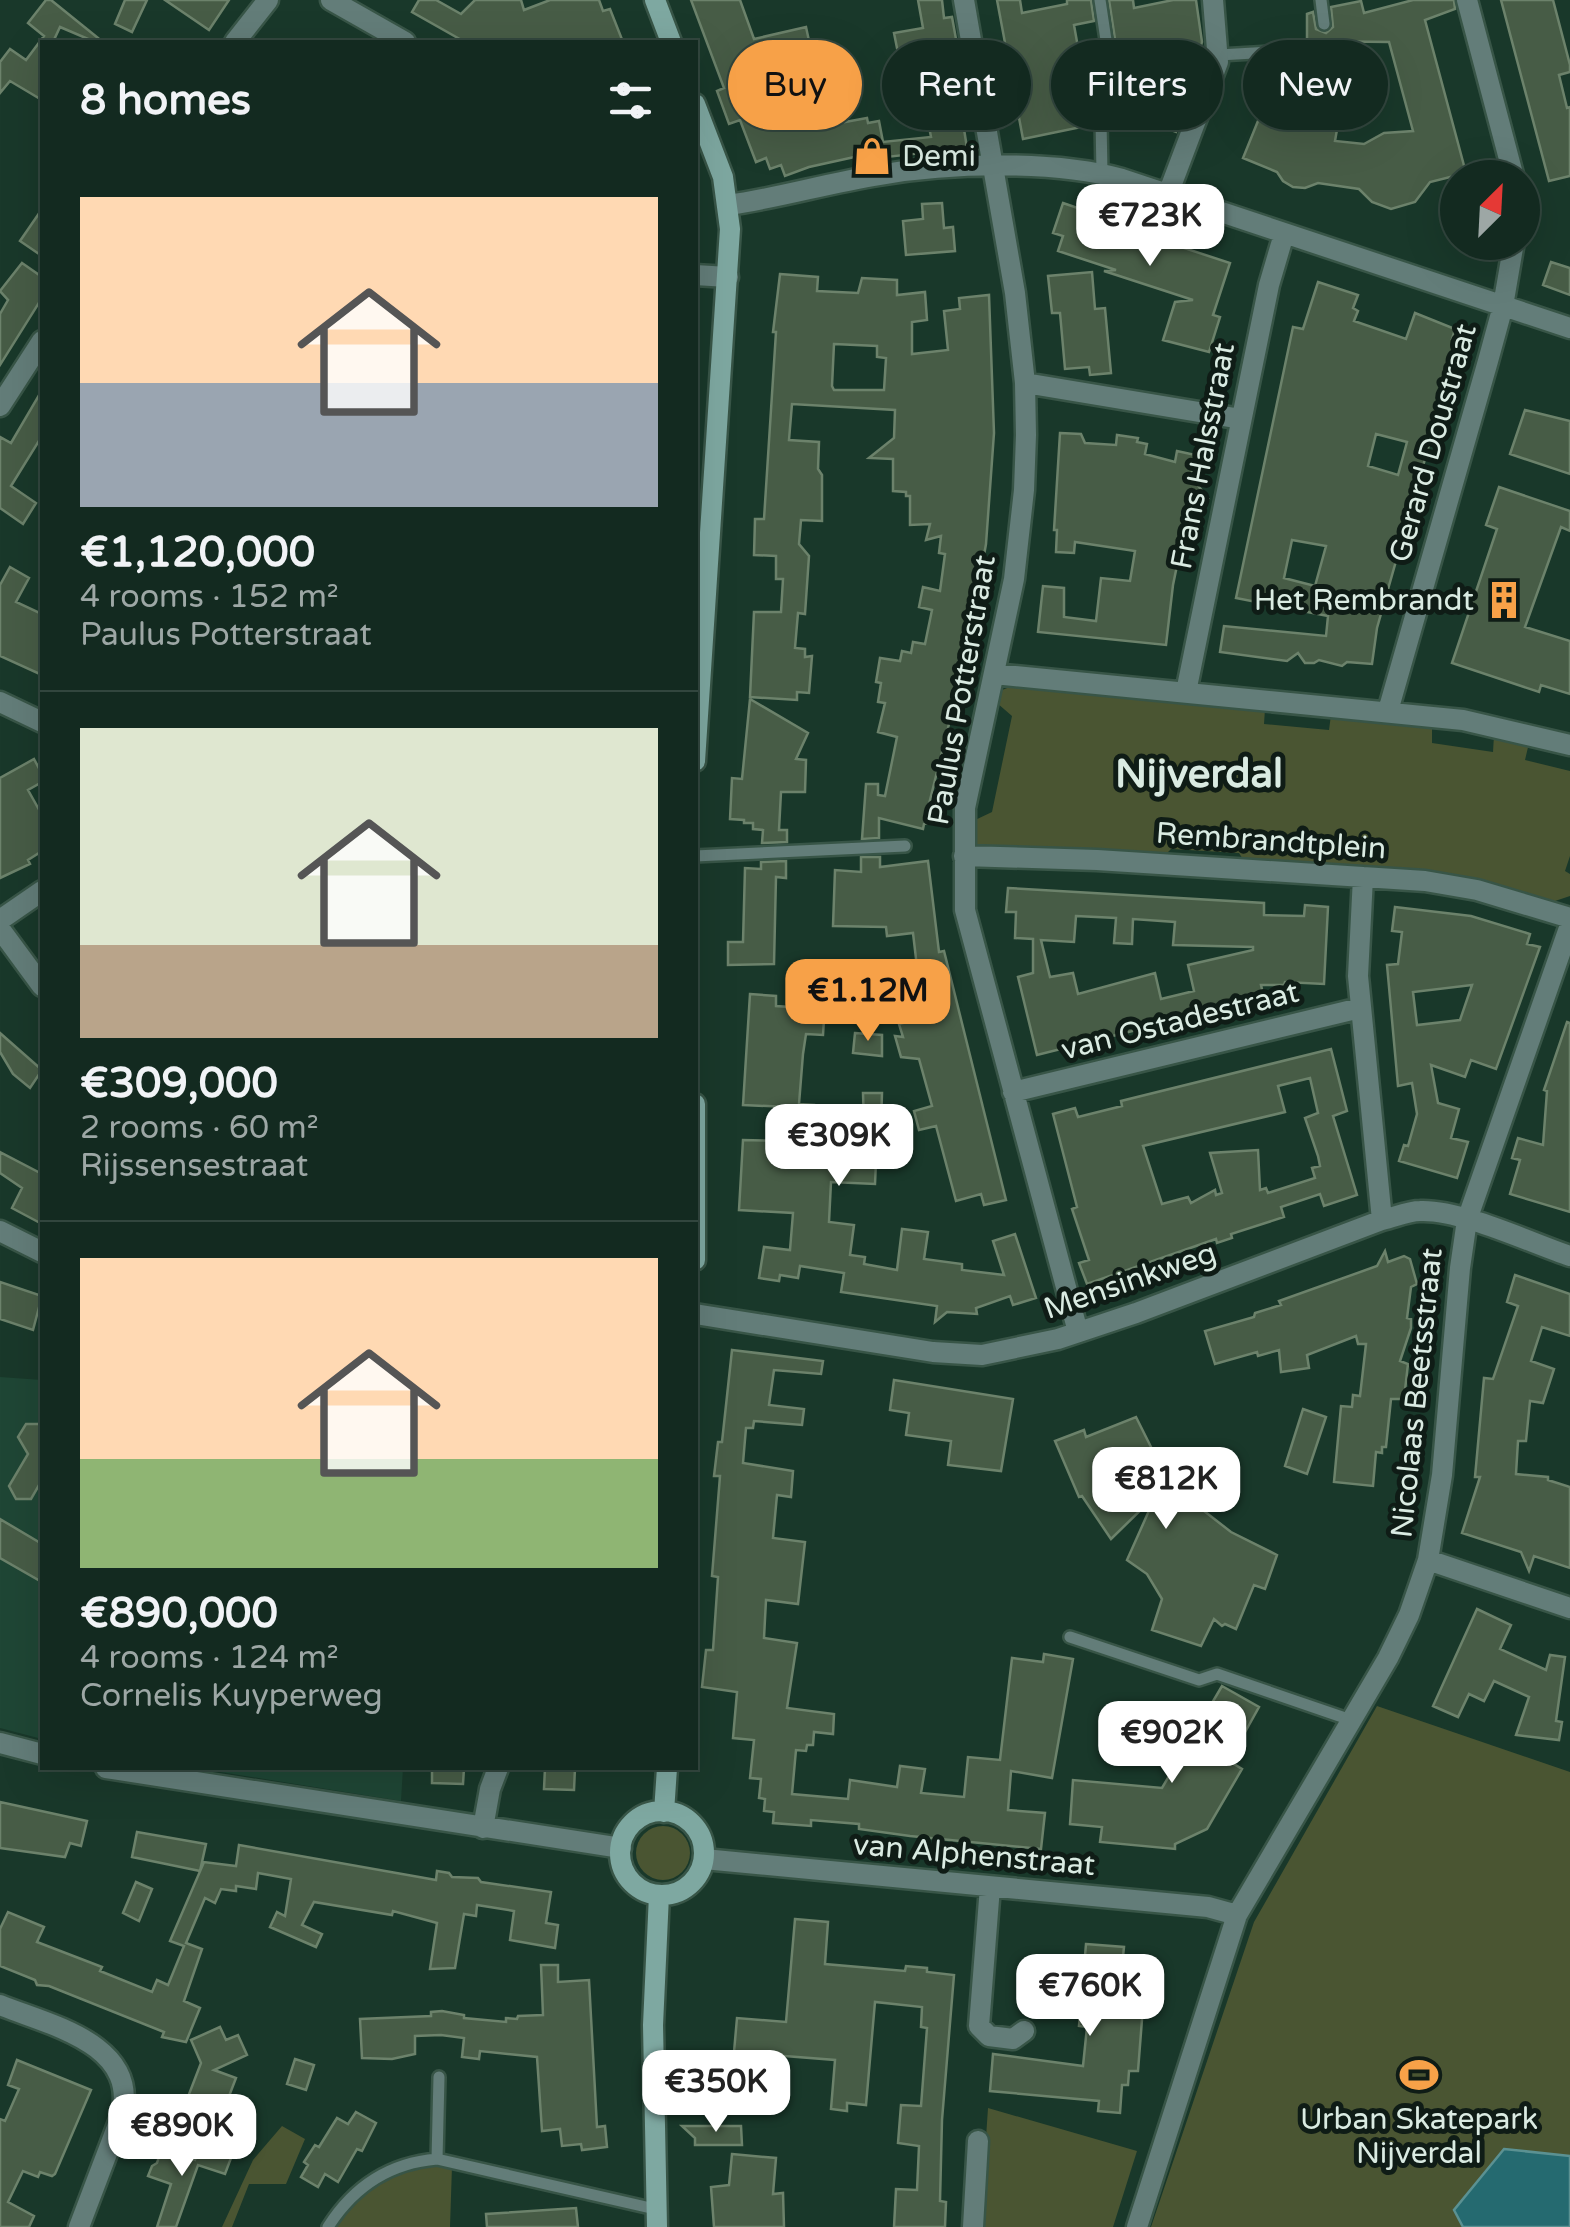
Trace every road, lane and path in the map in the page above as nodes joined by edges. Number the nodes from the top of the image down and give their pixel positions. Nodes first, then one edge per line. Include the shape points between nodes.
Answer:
1 (268, 0) edge
2 (331, 0) edge
3 (655, 0) edge
4 (964, 0) edge
5 (1100, 0) edge
6 (1213, 0) edge
7 (1321, 0) edge
8 (1468, 0) edge
9 (1324, 24) dead end
10 (237, 40) edge
11 (402, 40) edge
12 (670, 40) edge
13 (1217, 40) edge
14 (698, 112) edge
15 (1191, 130) edge
16 (1509, 160) edge
17 (995, 167) junction
18 (1102, 173) junction
19 (1168, 194) junction
20 (728, 205) junction
21 (1284, 234) junction
22 (1511, 260) edge
23 (698, 276) edge
24 (728, 276) junction
25 (1503, 306) junction
26 (1570, 328) edge
27 (40, 343) edge
28 (1025, 383) junction
29 (0, 406) edge
30 (1241, 419) junction
31 (700, 583) edge
32 (698, 654) edge
33 (994, 674) junction
34 (1186, 692) junction
35 (0, 702) edge
36 (1388, 712) junction
37 (40, 721) edge
38 (1570, 745) edge
39 (905, 846) dead end
40 (698, 856) edge
41 (964, 856) junction
42 (1363, 876) junction
43 (40, 892) edge
44 (0, 920) edge
45 (1570, 922) edge
46 (0, 928) edge
47 (40, 983) edge
48 (1360, 1008) junction
49 (1013, 1092) junction
50 (1382, 1220) junction
51 (1467, 1220) junction
52 (0, 1231) edge
53 (40, 1251) edge
54 (1570, 1256) edge
55 (698, 1314) edge
56 (1078, 1332) junction
57 (1428, 1560) junction
58 (1570, 1608) edge
59 (1070, 1637) dead end
60 (1352, 1720) junction
61 (0, 1742) edge
62 (40, 1753) edge
63 (119, 1770) edge
64 (497, 1770) edge
65 (668, 1770) edge
66 (664, 1812) junction
67 (484, 1828) junction
68 (621, 1848) junction
69 (704, 1860) junction
70 (990, 1887) junction
71 (660, 1895) junction
72 (1237, 1915) junction
73 (0, 2005) edge
74 (1024, 2031) dead end
75 (438, 2077) dead end
76 (978, 2141) dead end
77 (438, 2159) junction
78 (656, 2218) edge
79 (79, 2227) edge
80 (328, 2227) edge
81 (972, 2227) edge
82 (1137, 2227) edge

1 - 10 street
2 - 11 street
3 - 12 main road
4 - 17 street, Paulus Potterstraat
5 - 18 lane via 1106,40 1100,68
6 - 13 street
7 - 9 lane
8 - 16 street
14 - 20 main road
15 - 19 street
17 - 18 street
17 - 20 street via 878,175
17 - 28 street, Paulus Potterstraat
18 - 19 street
19 - 21 street
20 - 24 main road
21 - 25 street
21 - 30 street, Frans Halsstraat
22 - 25 street, Gerard Doustraat
23 - 24 street
24 - 31 main road
25 - 26 street
25 - 36 street, Gerard Doustraat
27 - 29 street
28 - 30 street
28 - 33 street, Paulus Potterstraat via 1024,490
30 - 34 street, Frans Halsstraat
31 - 32 main road
33 - 34 street
33 - 41 street, Paulus Potterstraat via 968,785
34 - 36 street
35 - 37 street
36 - 38 street via 1463,720
39 - 40 lane
41 - 42 street, Rembrandtplein
41 - 49 street, Paulus Potterstraat via 965,910
42 - 45 street, Rembrandtplein via 1477,890
42 - 48 street
43 - 44 street
45 - 51 street, Nicolaas Beetsstraat
46 - 47 street
48 - 49 street, van Ostadestraat
48 - 50 street
49 - 56 street, Paulus Potterstraat
50 - 51 street, Mensinkweg via 1423,1211
50 - 56 street, Mensinkweg
51 - 54 street, Mensinkweg
51 - 57 street, Nicolaas Beetsstraat
52 - 53 street
55 - 56 street, Mensinkweg via 982,1355
57 - 58 street
57 - 60 street, Nicolaas Beetsstraat via 1400,1634
59 - 60 lane via 1199,1680 1217,1674
60 - 72 street, Nicolaas Beetsstraat
61 - 62 street
63 - 67 street
64 - 67 street
65 - 66 main road
66 - 68 main road via 630,1826
66 - 69 main road via 691,1823
67 - 68 street
68 - 71 main road via 627,1876
69 - 70 street, van Alphenstraat
69 - 71 main road via 686,1888
70 - 72 street, van Alphenstraat
70 - 74 street via 979,2026 990,2036 1014,2039
71 - 78 main road via 653,2025
72 - 82 street, Nicolaas Beetsstraat
73 - 79 street via 96,2046 121,2077 122,2114
75 - 77 lane
76 - 81 street
77 - 78 lane
77 - 80 lane via 381,2174 353,2194

